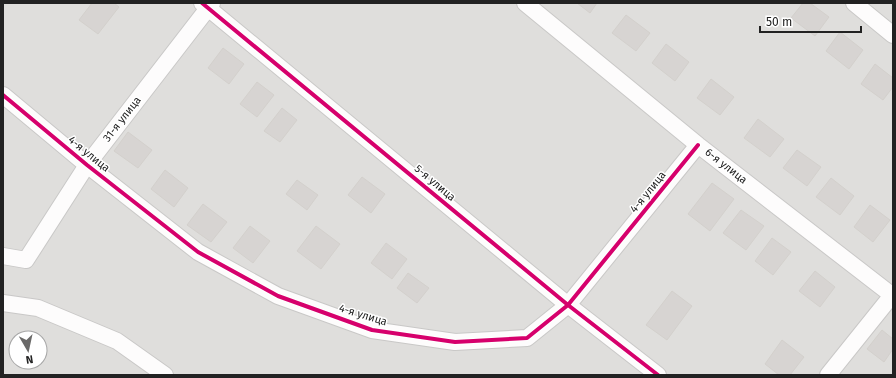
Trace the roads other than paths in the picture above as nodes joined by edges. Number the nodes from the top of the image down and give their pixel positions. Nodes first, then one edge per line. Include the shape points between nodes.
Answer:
1 (525, 3) edge
2 (854, 3) edge
3 (207, 5) edge
4 (893, 35) edge
5 (3, 95) edge
6 (698, 145) junction
7 (87, 165) junction
8 (3, 256) edge
9 (893, 295) edge
10 (3, 303) edge
11 (568, 305) junction
12 (165, 375) edge
13 (658, 375) edge
14 (828, 375) edge

1 - 6 street, 6-я улица
2 - 4 street
3 - 7 street, 31-я улица
3 - 11 street, 5-я улица
5 - 7 street, 4-я улица
6 - 9 street, 6-я улица
6 - 11 street, 4-я улица
7 - 8 street, 31-я улица via 26,260
7 - 11 street, 4-я улица via 198,252 278,296 372,330 455,342 527,338
9 - 14 street
10 - 12 street via 38,308 116,341
11 - 13 street, 5-я улица

